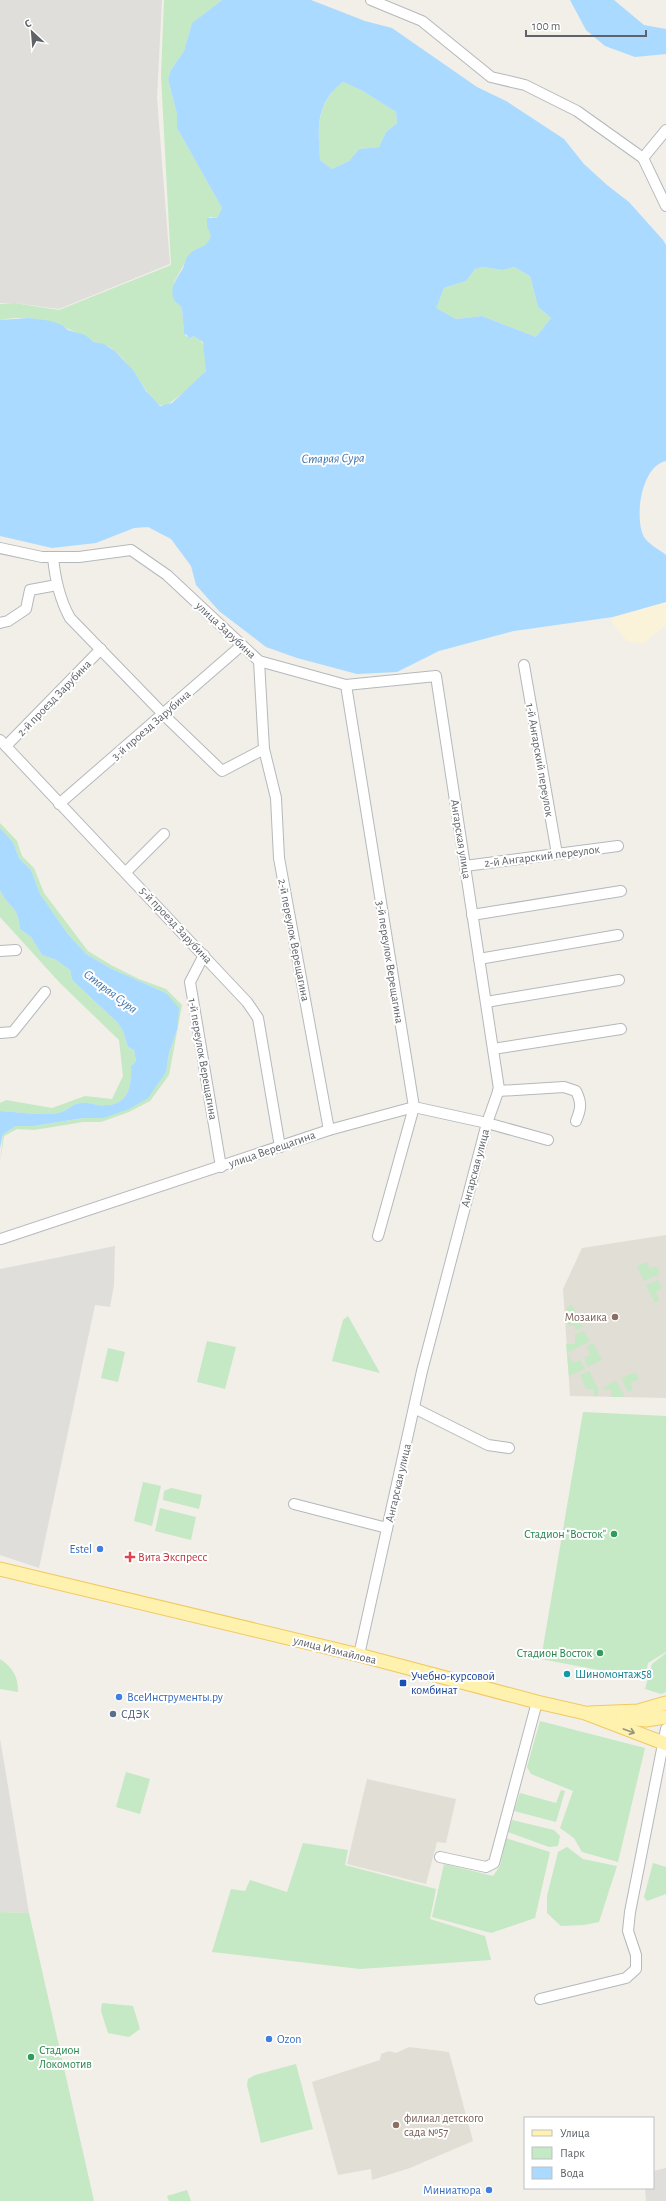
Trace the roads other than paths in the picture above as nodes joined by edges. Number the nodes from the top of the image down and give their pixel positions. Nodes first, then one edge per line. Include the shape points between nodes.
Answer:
1 (371, 0) edge
2 (666, 130) edge
3 (643, 158) junction
4 (666, 206) edge
5 (0, 548) edge
6 (53, 557) junction
7 (57, 585) junction
8 (0, 623) edge
9 (242, 645) junction
10 (101, 649) junction
11 (260, 661) junction
12 (524, 665) dead end
13 (436, 676) joint
14 (346, 685) junction
15 (163, 714) junction
16 (3, 743) edge
17 (264, 749) junction
18 (59, 804) junction
19 (164, 834) dead end
20 (618, 846) dead end
21 (557, 854) junction
22 (465, 866) junction
23 (126, 872) junction
24 (621, 891) dead end
25 (472, 915) junction
26 (618, 935) dead end
27 (16, 950) dead end
28 (0, 951) edge
29 (204, 955) junction
30 (479, 959) junction
31 (619, 980) dead end
32 (45, 992) dead end
33 (486, 1002) junction
34 (621, 1029) dead end
35 (0, 1033) edge
36 (493, 1050) junction
37 (498, 1092) junction
38 (414, 1107) junction
39 (576, 1121) dead end
40 (487, 1123) junction
41 (329, 1130) junction
42 (548, 1140) dead end
43 (280, 1147) junction
44 (221, 1167) junction
45 (378, 1236) dead end
46 (1, 1239) dead end
47 (414, 1408) junction
48 (509, 1448) dead end
49 (294, 1504) dead end
50 (387, 1528) junction
51 (0, 1569) edge
52 (359, 1655) junction
53 (537, 1702) junction
54 (666, 1702) edge
55 (591, 1715) junction
56 (666, 1718) edge
57 (666, 1729) edge
58 (665, 1743) edge
59 (440, 1857) dead end
60 (540, 1999) dead end

1 - 3 street via 422,21 491,77 524,86 578,111
2 - 3 street
3 - 4 street
5 - 6 street, улица Зарубина
6 - 7 street
6 - 9 street, улица Зарубина via 79,557 131,550 167,575
7 - 8 street via 30,590 26,609 8,621
7 - 10 street via 70,618
9 - 11 street, улица Зарубина
9 - 15 street, 3-й проезд Зарубина
10 - 15 street
10 - 16 street, 2-й проезд Зарубина
11 - 14 street, улица Зарубина
11 - 17 street, 2-й переулок Верещагина
12 - 21 street, 1-й Ангарский переулок
13 - 14 street, улица Зарубина
13 - 22 street, Ангарская улица
14 - 38 street, 3-й переулок Верещагина
15 - 17 street via 222,771
15 - 18 street, 3-й проезд Зарубина
16 - 18 street, 5-й проезд Зарубина
17 - 41 street, 2-й переулок Верещагина via 276,798 279,858
18 - 23 street, 5-й проезд Зарубина
19 - 23 street
20 - 21 street, 2-й Ангарский переулок
21 - 22 street, 2-й Ангарский переулок
22 - 25 street, Ангарская улица
23 - 29 street, 5-й проезд Зарубина
24 - 25 street
25 - 30 street, Ангарская улица
26 - 30 street
27 - 28 street
29 - 43 street, 5-й проезд Зарубина via 247,1002 258,1018
29 - 44 street, 1-й переулок Верещагина via 190,982
30 - 33 street, Ангарская улица
31 - 33 street
32 - 35 street via 13,1032
33 - 36 street, Ангарская улица
34 - 36 street
36 - 37 street, Ангарская улица
37 - 39 street via 564,1087 576,1091 581,1100
37 - 40 street, Ангарская улица
38 - 40 street, улица Верещагина
38 - 41 street, улица Верещагина
38 - 45 street, 3-й переулок Верещагина
40 - 42 street, улица Верещагина
40 - 47 street, Ангарская улица
41 - 43 street, улица Верещагина
43 - 44 street, улица Верещагина
44 - 46 street, улица Верещагина
47 - 48 street via 488,1445
47 - 50 street, Ангарская улица
49 - 50 street
50 - 52 street, Ангарская улица
51 - 52 main road, улица Измайлова
52 - 53 main road, улица Измайлова
53 - 55 main road, улица Измайлова
53 - 59 street via 494,1863 486,1867
54 - 55 main road via 638,1711
55 - 56 main road via 646,1720
55 -> 58 main road, улица Измайлова
57 - 58 street
58 - 60 street via 630,1912 628,1931 636,1955 636,1969 626,1978

